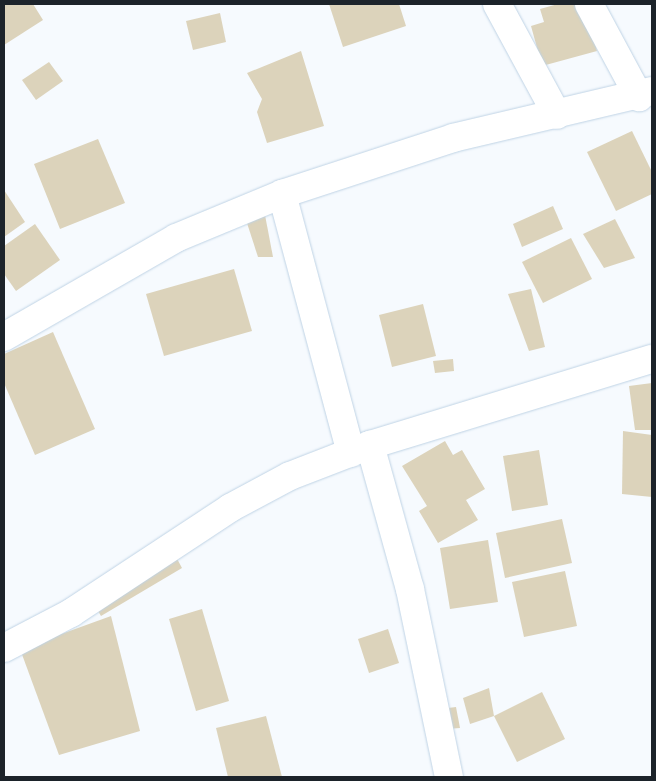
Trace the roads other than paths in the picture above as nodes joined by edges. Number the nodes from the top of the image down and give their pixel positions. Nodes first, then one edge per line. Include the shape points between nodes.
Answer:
1 (497, 4) edge
2 (590, 4) edge
3 (645, 94) edge
4 (557, 115) junction
5 (282, 194) junction
6 (4, 337) edge
7 (652, 359) edge
8 (360, 449) junction
9 (4, 648) edge
10 (449, 777) edge

1 - 4 street
2 - 3 street
3 - 4 street
4 - 5 street via 453,138
5 - 6 street via 176,238
5 - 8 street
7 - 8 street
8 - 9 street via 290,476 230,508 71,613
8 - 10 street via 410,589

